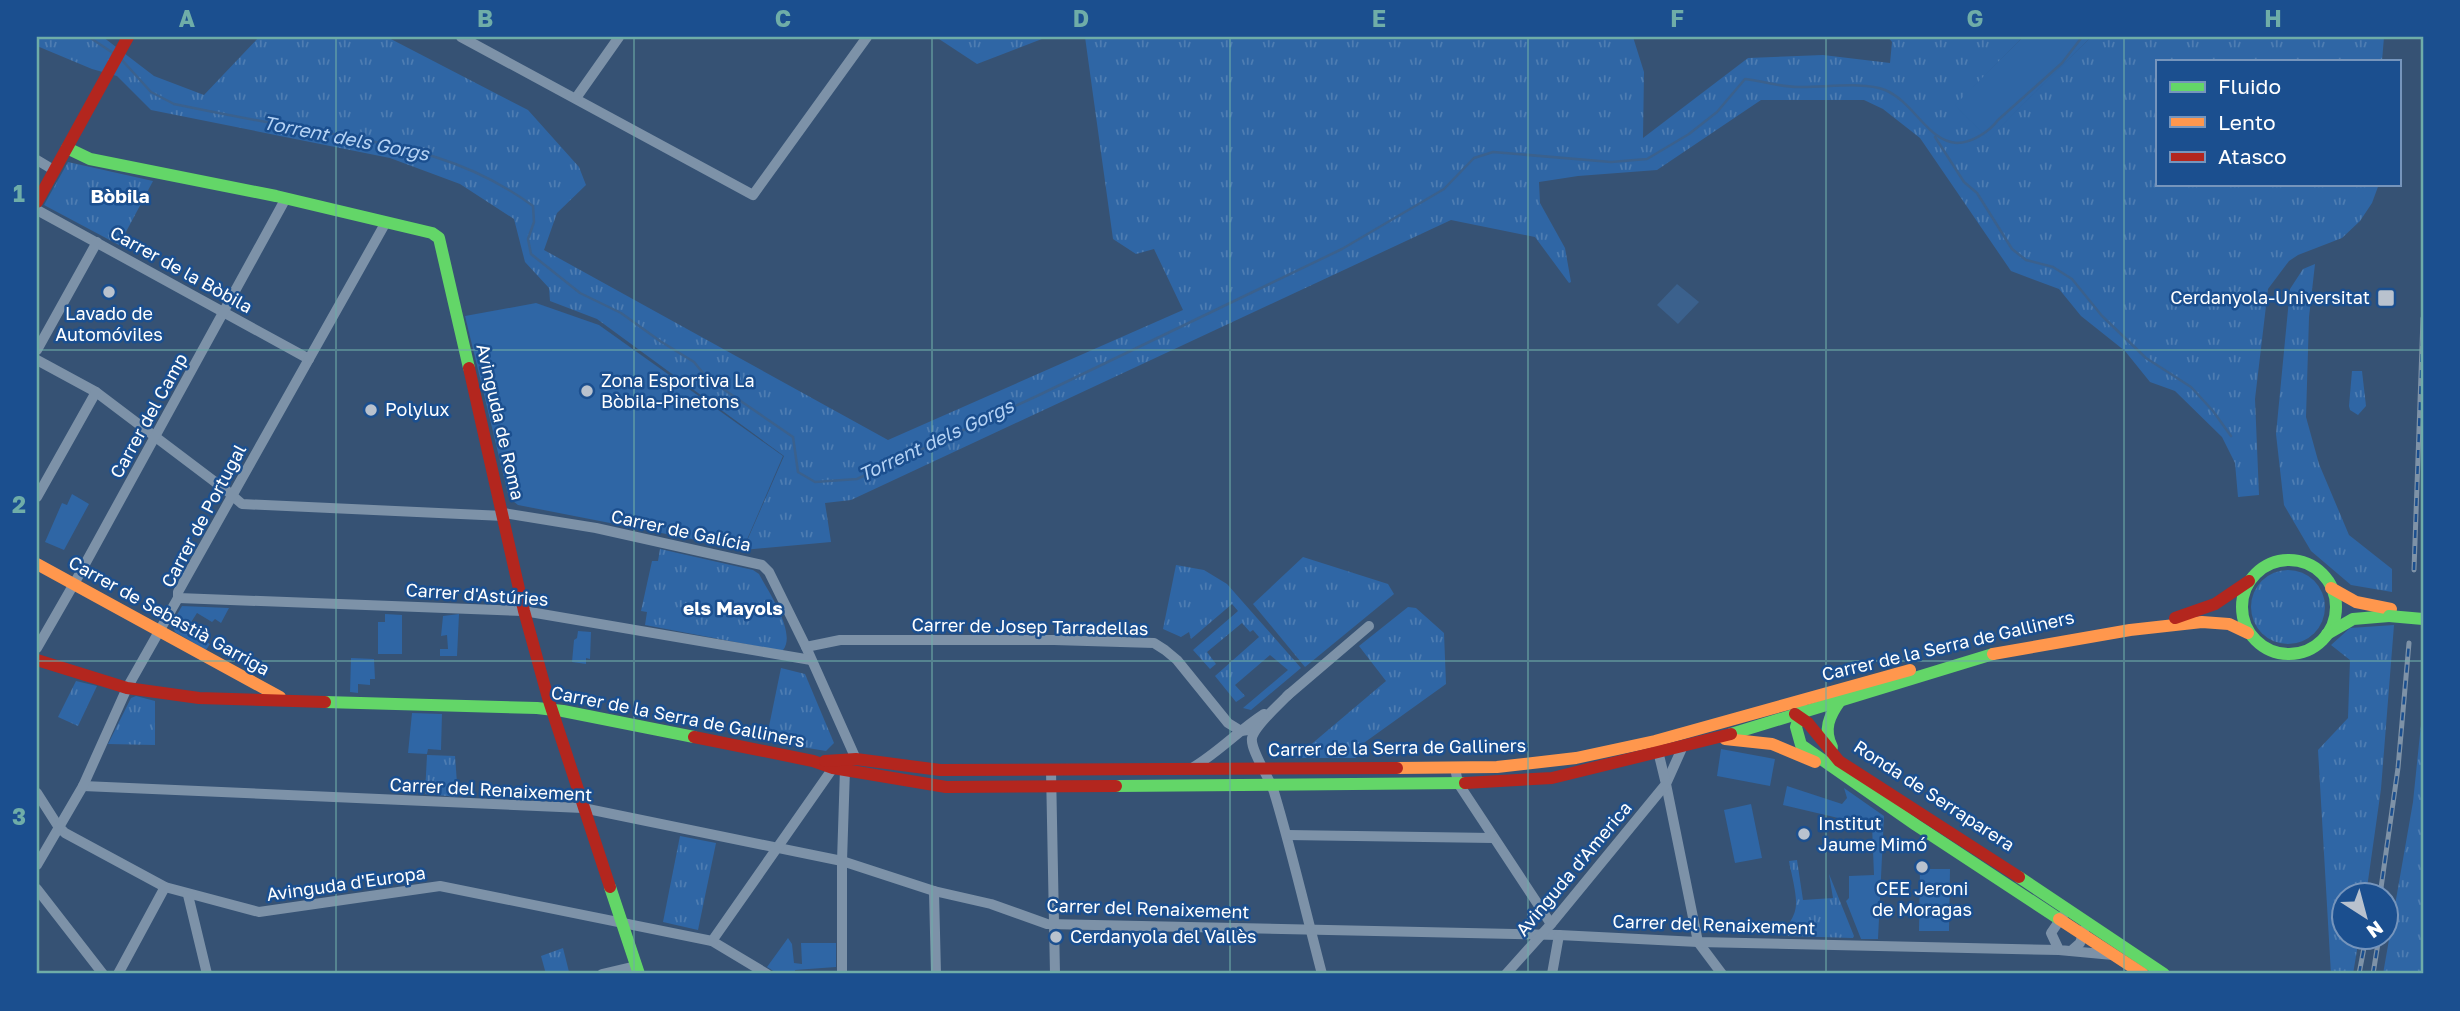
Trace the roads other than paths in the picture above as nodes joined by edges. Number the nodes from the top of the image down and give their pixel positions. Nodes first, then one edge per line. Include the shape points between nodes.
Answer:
1 (128, 37) edge
2 (461, 37) edge
3 (619, 37) edge
4 (867, 37) edge
5 (576, 98) junction
6 (70, 149) junction
7 (37, 160) edge
8 (56, 168) junction
9 (286, 198) junction
10 (37, 202) edge
11 (37, 210) edge
12 (386, 222) junction
13 (97, 242) junction
14 (225, 311) junction
15 (37, 350) edge
16 (309, 359) junction
17 (37, 360) edge
18 (96, 392) junction
19 (155, 436) junction
20 (232, 496) junction
21 (37, 497) edge
22 (503, 514) junction
23 (37, 564) edge
24 (2249, 581) junction
25 (73, 584) junction
26 (2331, 588) junction
27 (178, 598) junction
28 (524, 611) junction
29 (2423, 612) edge
30 (2390, 613) junction
31 (2423, 619) edge
32 (1370, 626) dead end
33 (159, 631) junction
34 (2248, 633) junction
35 (2327, 634) junction
36 (806, 647) junction
37 (37, 648) edge
38 (37, 660) edge
39 (811, 660) junction
40 (253, 682) junction
41 (127, 688) junction
42 (1828, 691) junction
43 (1289, 694) junction
44 (248, 699) junction
45 (284, 699) junction
46 (1840, 700) junction
47 (551, 710) junction
48 (1798, 715) junction
49 (1225, 719) junction
50 (1726, 720) junction
51 (1255, 729) junction
52 (1241, 731) junction
53 (1705, 741) junction
54 (1227, 745) junction
55 (1683, 746) junction
56 (1656, 747) junction
57 (1254, 753) junction
58 (856, 759) junction
59 (813, 761) junction
60 (904, 765) junction
61 (1265, 768) junction
62 (1455, 768) junction
63 (839, 769) junction
64 (1189, 769) junction
65 (1051, 770) junction
66 (903, 779) junction
67 (1271, 783) junction
68 (1458, 783) junction
69 (1666, 784) junction
70 (83, 786) junction
71 (1052, 788) junction
72 (37, 793) edge
73 (583, 808) junction
74 (1916, 825) junction
75 (58, 826) junction
76 (1287, 835) junction
77 (1493, 838) junction
78 (778, 847) junction
79 (842, 861) junction
80 (37, 865) edge
81 (2028, 884) junction
82 (165, 887) junction
83 (934, 891) junction
84 (38, 892) edge
85 (188, 895) junction
86 (2061, 917) junction
87 (621, 922) junction
88 (1551, 923) junction
89 (1055, 924) junction
90 (1311, 931) junction
91 (2084, 932) junction
92 (1559, 935) junction
93 (1539, 936) junction
94 (712, 941) junction
95 (1698, 942) junction
96 (2124, 946) junction
97 (2059, 950) junction
98 (2071, 951) junction
99 (2113, 955) junction
100 (637, 970) edge
101 (103, 974) edge
102 (118, 974) edge
103 (207, 974) edge
104 (602, 974) edge
105 (767, 974) edge
106 (842, 974) edge
107 (936, 974) edge
108 (1055, 974) edge
109 (1322, 974) edge
110 (1506, 974) edge
111 (1552, 974) edge
112 (1722, 974) edge
113 (2143, 974) edge
114 (2164, 974) edge

1 - 6 street
2 - 5 street
3 - 5 street
4 - 5 street via 754,195
6 - 8 street
6 - 9 street, Avinguda de Roma via 90,159
7 - 8 street
8 - 10 street
9 - 12 street, Avinguda de Roma
9 - 14 street, Carrer del Camp
11 - 13 street, Carrer de la Bòbila
12 - 16 street, Carrer de Portugal
12 - 22 street, Avinguda de Roma via 439,238
13 - 14 street, Carrer de la Bòbila
13 - 15 street
14 - 16 street, Carrer de la Bòbila
14 - 19 street, Carrer del Camp
16 - 20 street, Carrer de Portugal
17 - 18 street
18 - 19 street
18 - 21 street
19 - 20 street
19 - 25 street, Carrer del Camp
20 - 22 street, Carrer de Galícia via 242,504
20 - 27 street, Carrer de Portugal
22 - 28 street, Avinguda de Roma
22 - 36 street, Carrer de Galícia via 596,528 762,565
23 - 25 street, Carrer de Sebastià Garriga
24 - 26 street via 2271,563 2293,560 2317,570
24 - 34 street via 2243,608
24 - 42 street, Carrer de la Serra de Galliners via 2229,597 2188,615 2030,642
25 - 33 street, Carrer de Sebastià Garriga
25 - 37 street, Carrer del Camp
26 - 30 street
26 - 35 street via 2335,614
27 - 28 street, Carrer d'Astúries
27 - 33 street, Carrer de Portugal
28 - 39 street, Carrer d'Astúries
28 - 47 street, Avinguda de Roma
29 - 30 street
30 - 31 street, bridge
30 - 35 street via 2353,620
32 - 43 street
33 - 40 street, Carrer de Sebastià Garriga
33 - 41 street, Carrer de Portugal
34 - 35 street via 2260,646 2290,654 2309,649
34 - 46 street, Carrer de la Serra de Galliners via 2229,624 2202,622 2086,637 1946,667
36 - 39 street, Carrer de Galícia
36 - 49 street, Carrer de Josep Tarradellas via 840,640 1154,643 1177,660
38 - 41 street, Carrer de la Serra de Galliners
39 - 58 street, Carrer de Galícia
40 - 44 street
40 - 45 street, Carrer de Sebastià Garriga
41 - 44 street, Carrer de la Serra de Galliners
41 - 70 street, Carrer de Portugal
42 - 48 street
42 - 50 street, Carrer de la Serra de Galliners
43 - 51 street
43 - 52 street
44 - 45 street, Carrer de la Serra de Galliners
45 - 47 street, Carrer de la Serra de Galliners
46 - 48 street, Carrer de la Serra de Galliners
46 - 81 street, Ronda de Serraparera via 1828,720 1826,736 1836,753 2020,872
47 - 59 street, Carrer de la Serra de Galliners
47 - 73 street, Avinguda de Roma
48 - 50 street via 1784,712
48 - 53 street, Carrer de la Serra de Galliners
48 - 74 street, Ronda de Serraparera via 1796,734 1801,745
48 - 81 street, Ronda de Serraparera via 1839,761
49 - 52 street, Carrer de Josep Tarradellas
49 - 54 street via 1230,733
50 - 56 street, Carrer de la Serra de Galliners
51 - 52 street
51 - 57 street
52 - 54 street
53 - 55 street, Carrer de la Serra de Galliners
53 - 74 street, Ronda de Serraparera via 1770,743 1809,759
54 - 57 street via 1241,743
54 - 64 street
55 - 56 street, Carrer de la Serra de Galliners
55 - 69 street, Avinguda d'America
56 - 62 street, Carrer de la Serra de Galliners
56 - 68 street, Carrer de la Serra de Galliners via 1552,778
56 - 69 street
57 - 61 street
58 - 59 street, Carrer de la Serra de Galliners
58 - 60 street, Carrer de la Serra de Galliners
58 - 63 street via 856,765
59 - 63 street, Carrer de la Serra de Galliners
60 - 65 street, Carrer de la Serra de Galliners via 940,770
60 - 66 street
61 - 62 street, Carrer de la Serra de Galliners
61 - 64 street, Carrer de la Serra de Galliners
61 - 67 street
62 - 68 street
63 - 66 street, Carrer de la Serra de Galliners
63 - 78 street
63 - 79 street
64 - 65 street, Carrer de la Serra de Galliners
65 - 71 street
66 - 71 street, Carrer de la Serra de Galliners via 946,786
67 - 68 street, Carrer de la Serra de Galliners
67 - 71 street, Carrer de la Serra de Galliners
67 - 76 street
68 - 77 street
69 - 88 street, Avinguda d'America
69 - 95 street
70 - 73 street, Carrer del Renaixement
70 - 75 street, Carrer de Portugal
71 - 89 street
72 - 75 street, Avinguda d'Europa
73 - 78 street, Carrer del Renaixement
73 - 87 street, Avinguda de Roma
74 - 86 street, Ronda de Serraparera
75 - 80 street, Carrer de Portugal
75 - 82 street, Avinguda d'Europa
76 - 77 street
76 - 90 street
77 - 88 street
78 - 79 street, Carrer del Renaixement
78 - 94 street
79 - 83 street, Carrer del Renaixement
79 - 106 street
81 - 86 street
81 - 96 street, Ronda de Serraparera
82 - 85 street, Avinguda d'Europa
82 - 102 street
83 - 89 street, Carrer del Renaixement
83 - 107 street
84 - 101 street
85 - 87 street, Avinguda d'Europa via 259,912 440,886
85 - 103 street
86 - 91 street, Ronda de Serraparera
86 - 97 street via 2051,933
87 - 94 street, Avinguda d'Europa
87 - 100 street, Avinguda de Roma
88 - 93 street, Avinguda d'America
89 - 90 street, Carrer del Renaixement
89 - 108 street
90 - 93 street, Carrer del Renaixement
90 - 109 street
91 - 96 street
91 - 98 street
91 - 99 street, Ronda de Serraparera
92 - 93 street, Carrer del Renaixement
92 - 95 street, Carrer del Renaixement
92 - 111 street
93 - 110 street, Avinguda d'America
94 - 105 street, Avinguda d'Europa
95 - 97 street, Carrer del Renaixement
95 - 112 street
96 - 114 street, Ronda de Serraparera
97 - 98 street
98 - 99 street
99 - 113 street, Ronda de Serraparera
100 - 104 street

